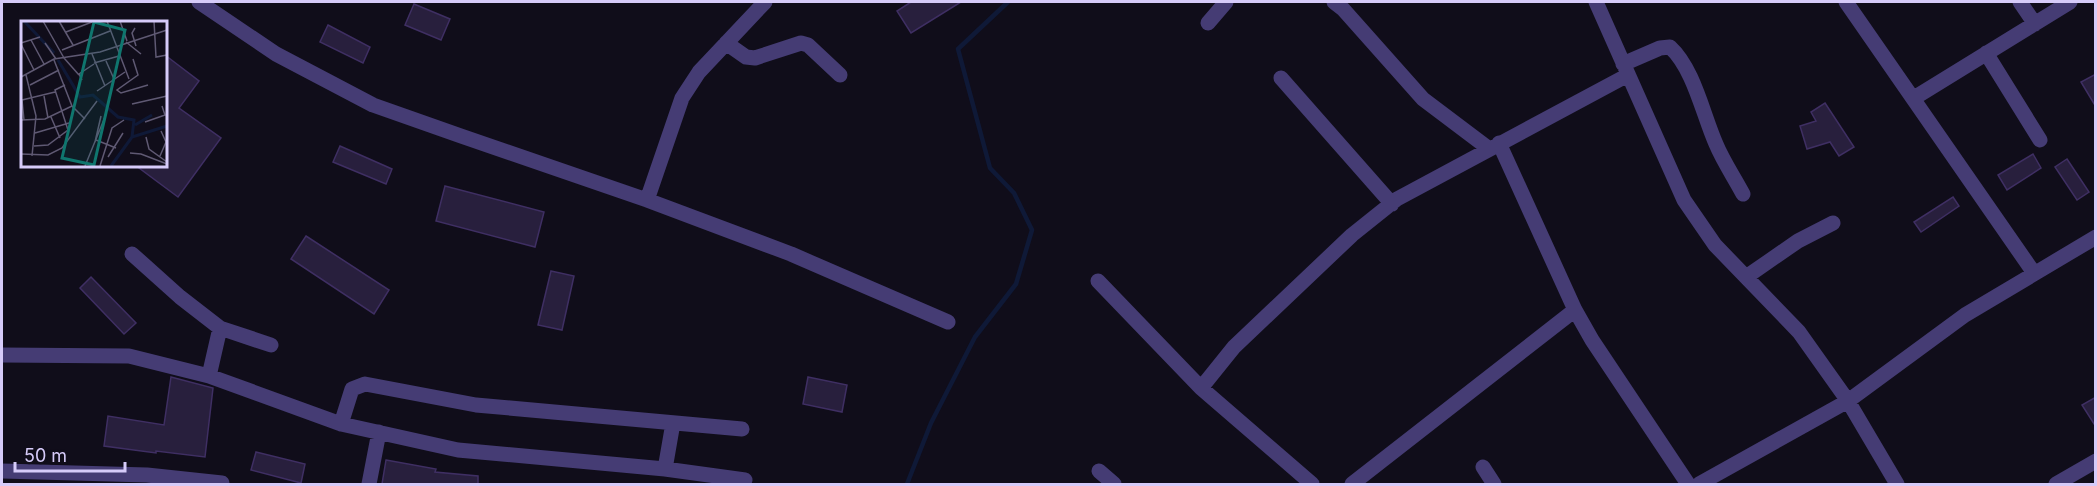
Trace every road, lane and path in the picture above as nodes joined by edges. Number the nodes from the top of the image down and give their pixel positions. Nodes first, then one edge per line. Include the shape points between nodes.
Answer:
1 (199, 2) edge
2 (765, 2) edge
3 (1226, 2) edge
4 (1334, 2) edge
5 (1596, 2) edge
6 (1846, 2) edge
7 (2020, 2) edge
8 (2070, 2) edge
9 (1208, 23) dead end
10 (2035, 24) junction
11 (726, 43) junction
12 (1986, 53) junction
13 (1626, 69) junction
14 (840, 75) dead end
15 (1281, 78) dead end
16 (1914, 98) junction
17 (2040, 140) dead end
18 (1494, 146) junction
19 (1743, 194) dead end
20 (647, 200) junction
21 (1392, 204) junction
22 (1833, 223) dead end
23 (2096, 237) edge
24 (132, 255) dead end
25 (2034, 273) junction
26 (1746, 277) junction
27 (1098, 281) dead end
28 (1575, 310) junction
29 (948, 322) dead end
30 (220, 328) junction
31 (271, 345) dead end
32 (2, 355) edge
33 (208, 376) junction
34 (1201, 388) junction
35 (1848, 400) junction
36 (673, 423) junction
37 (341, 424) junction
38 (742, 429) dead end
39 (379, 432) junction
40 (2096, 461) edge
41 (1483, 467) dead end
42 (665, 469) junction
43 (2, 471) edge
44 (1099, 471) dead end
45 (744, 480) dead end
46 (222, 483) dead end
47 (369, 484) edge
48 (1114, 484) edge
49 (1312, 484) edge
50 (1352, 484) edge
51 (1494, 484) edge
52 (1688, 484) edge
53 (1699, 484) edge
54 (1897, 484) edge
55 (2056, 484) edge

1 - 20 street via 276,54 373,105
2 - 11 street
3 - 9 street
4 - 18 street via 1423,99
5 - 13 street
6 - 16 street
7 - 10 street
8 - 10 street
10 - 12 street
11 - 14 street via 746,57 755,58 801,43
11 - 20 street via 682,98
12 - 16 street
12 - 17 street
13 - 18 street
13 - 19 street via 1660,48 1670,47 1678,54 1717,146
13 - 26 street via 1684,200 1715,245
15 - 21 street
16 - 25 street
18 - 21 street
18 - 28 street
20 - 29 street via 791,254
21 - 34 street via 1352,235 1234,347
22 - 26 street
23 - 25 street
24 - 30 street
25 - 35 street via 1965,315
26 - 35 street via 1799,332
27 - 34 street
28 - 50 street
28 - 52 street
30 - 31 street
30 - 33 street
32 - 33 street via 129,356
33 - 37 street
34 - 49 street
35 - 53 street
35 - 54 street
36 - 37 street via 476,405 365,384 352,389
36 - 38 street
36 - 42 street
37 - 39 street
39 - 42 street via 458,450
39 - 47 street
40 - 55 street
41 - 51 street
42 - 45 street
43 - 46 street via 147,475
44 - 48 street

